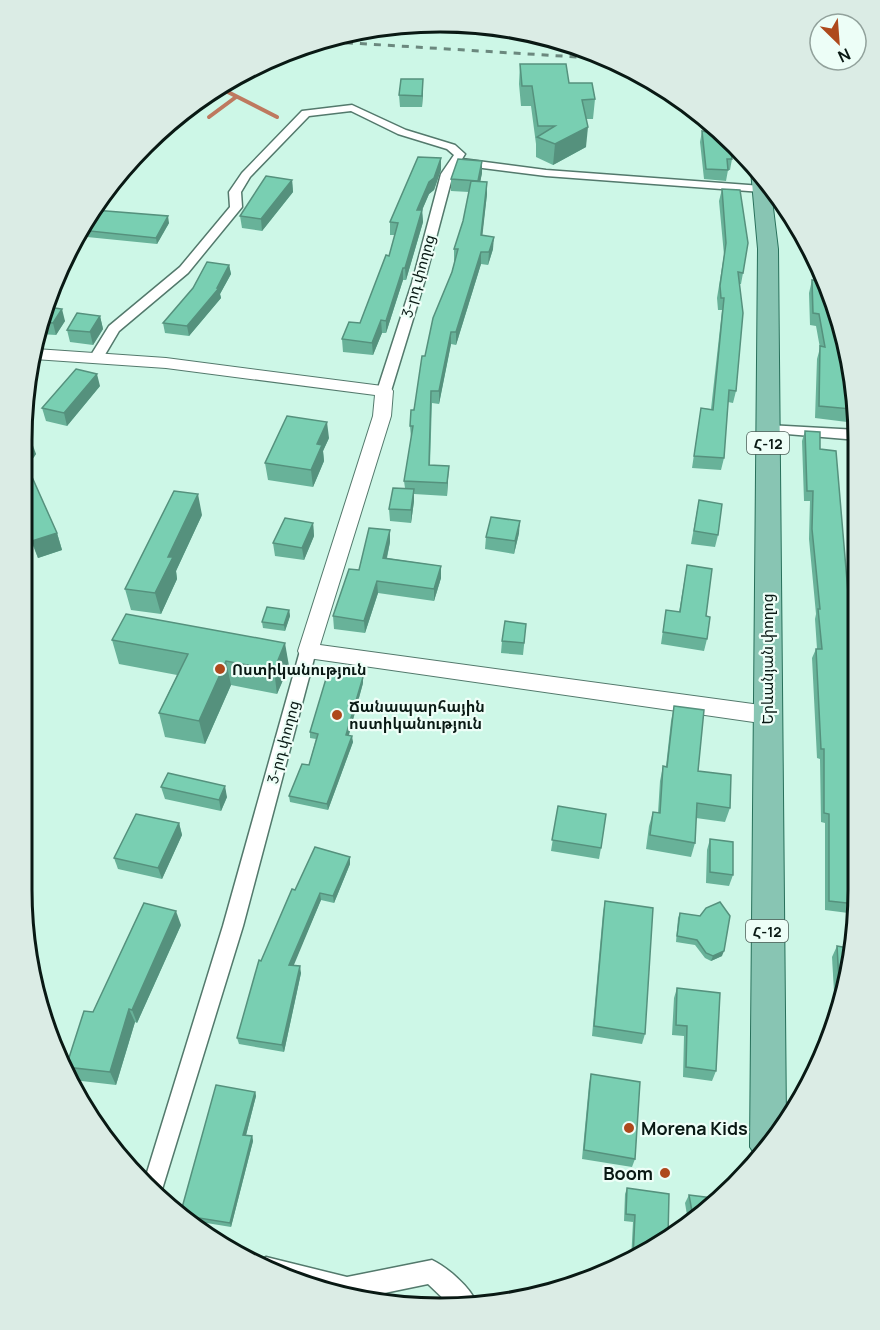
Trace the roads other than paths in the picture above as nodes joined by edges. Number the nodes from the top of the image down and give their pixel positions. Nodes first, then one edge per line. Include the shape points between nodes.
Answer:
1 (457, 161) junction
2 (754, 180) edge
3 (762, 188) edge
4 (40, 354) edge
5 (98, 355) junction
6 (384, 391) junction
7 (768, 429) junction
8 (848, 434) edge
9 (308, 651) junction
10 (767, 715) junction
11 (768, 1134) edge
12 (155, 1182) edge
13 (349, 1289) edge
14 (460, 1298) edge

1 - 2 street via 546,173
1 - 5 street via 460,154 451,147 402,132 352,108 306,113 246,175 235,192 236,207 203,250 114,329
1 - 6 street, 3-րդ փողոց via 447,174
3 - 7 main road, Երևանյան փողոց / Հ-12 via 768,249
4 - 5 street
5 - 6 street
6 - 9 street, 3-րդ փողոց via 382,416
7 - 8 street
7 - 10 main road, Երևանյան փողոց / Հ-12
9 - 10 street
9 - 12 street, 3-րդ փողոց via 233,926
10 - 11 main road, Երևանյան փողոց / Հ-12
13 - 14 street via 432,1272

